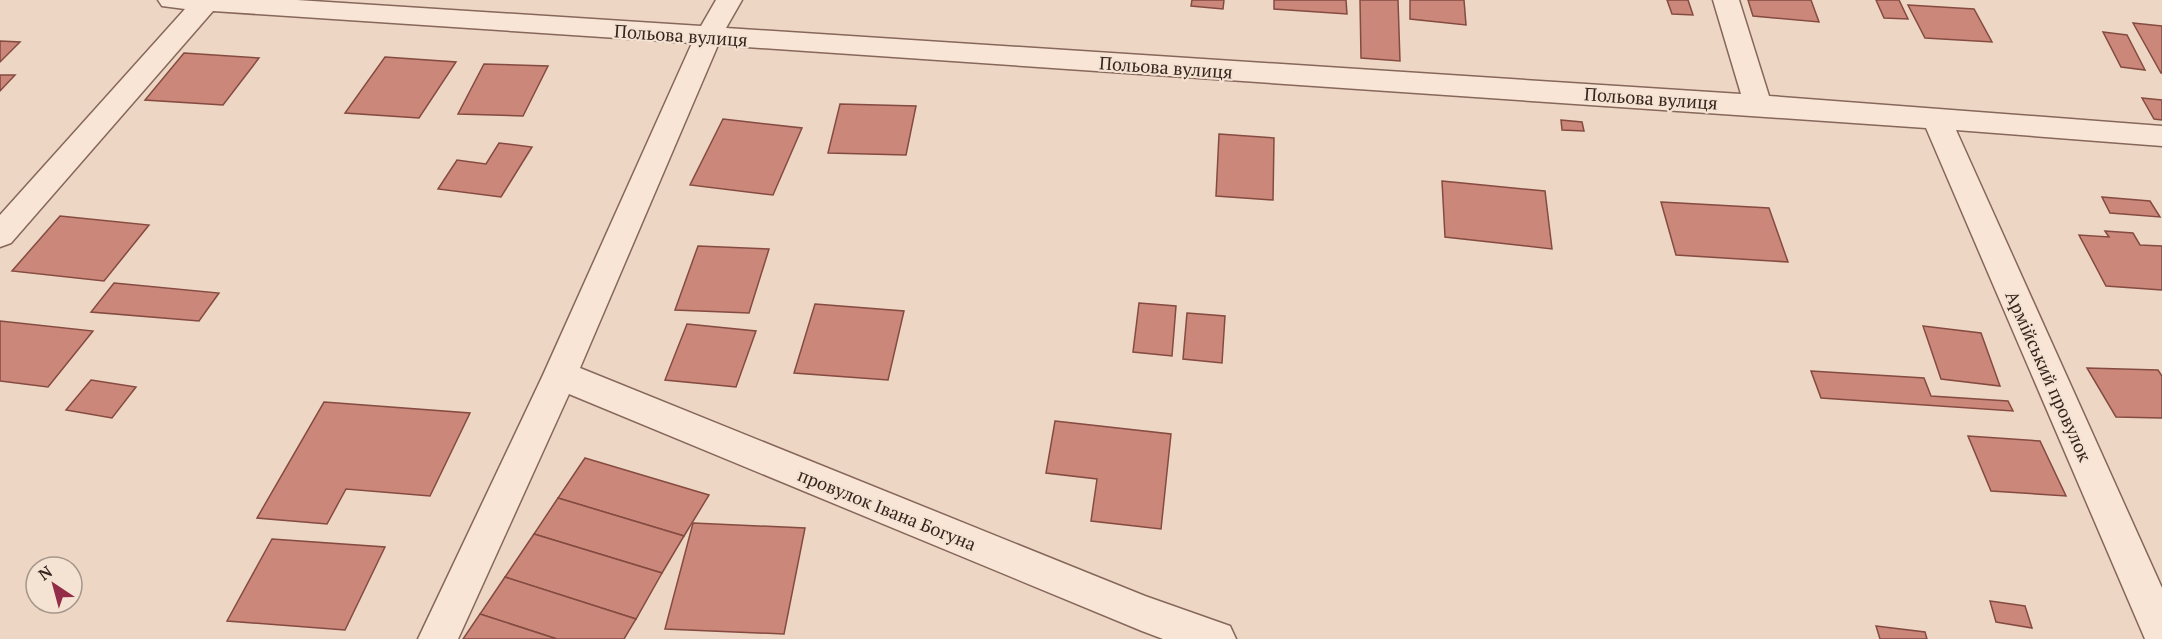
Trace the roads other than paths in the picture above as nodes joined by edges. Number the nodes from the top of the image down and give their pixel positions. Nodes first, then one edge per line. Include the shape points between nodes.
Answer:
1 (171, 0) edge
2 (729, 0) edge
3 (1726, 0) edge
4 (206, 2) junction
5 (708, 37) junction
6 (1758, 105) junction
7 (1937, 120) junction
8 (2162, 136) edge
9 (0, 235) edge
10 (560, 375) junction
11 (2162, 632) edge
12 (438, 639) edge
13 (1216, 639) edge

1 - 4 street, Польова вулиця
2 - 5 street
3 - 6 street
4 - 5 street, Польова вулиця
4 - 9 street
5 - 6 street, Польова вулиця
5 - 10 street
6 - 7 street, Польова вулиця
7 - 8 street, Польова вулиця
7 - 11 street, Армійський провулок
10 - 12 street
10 - 13 street, провулок Івана Богуна via 1142,613

